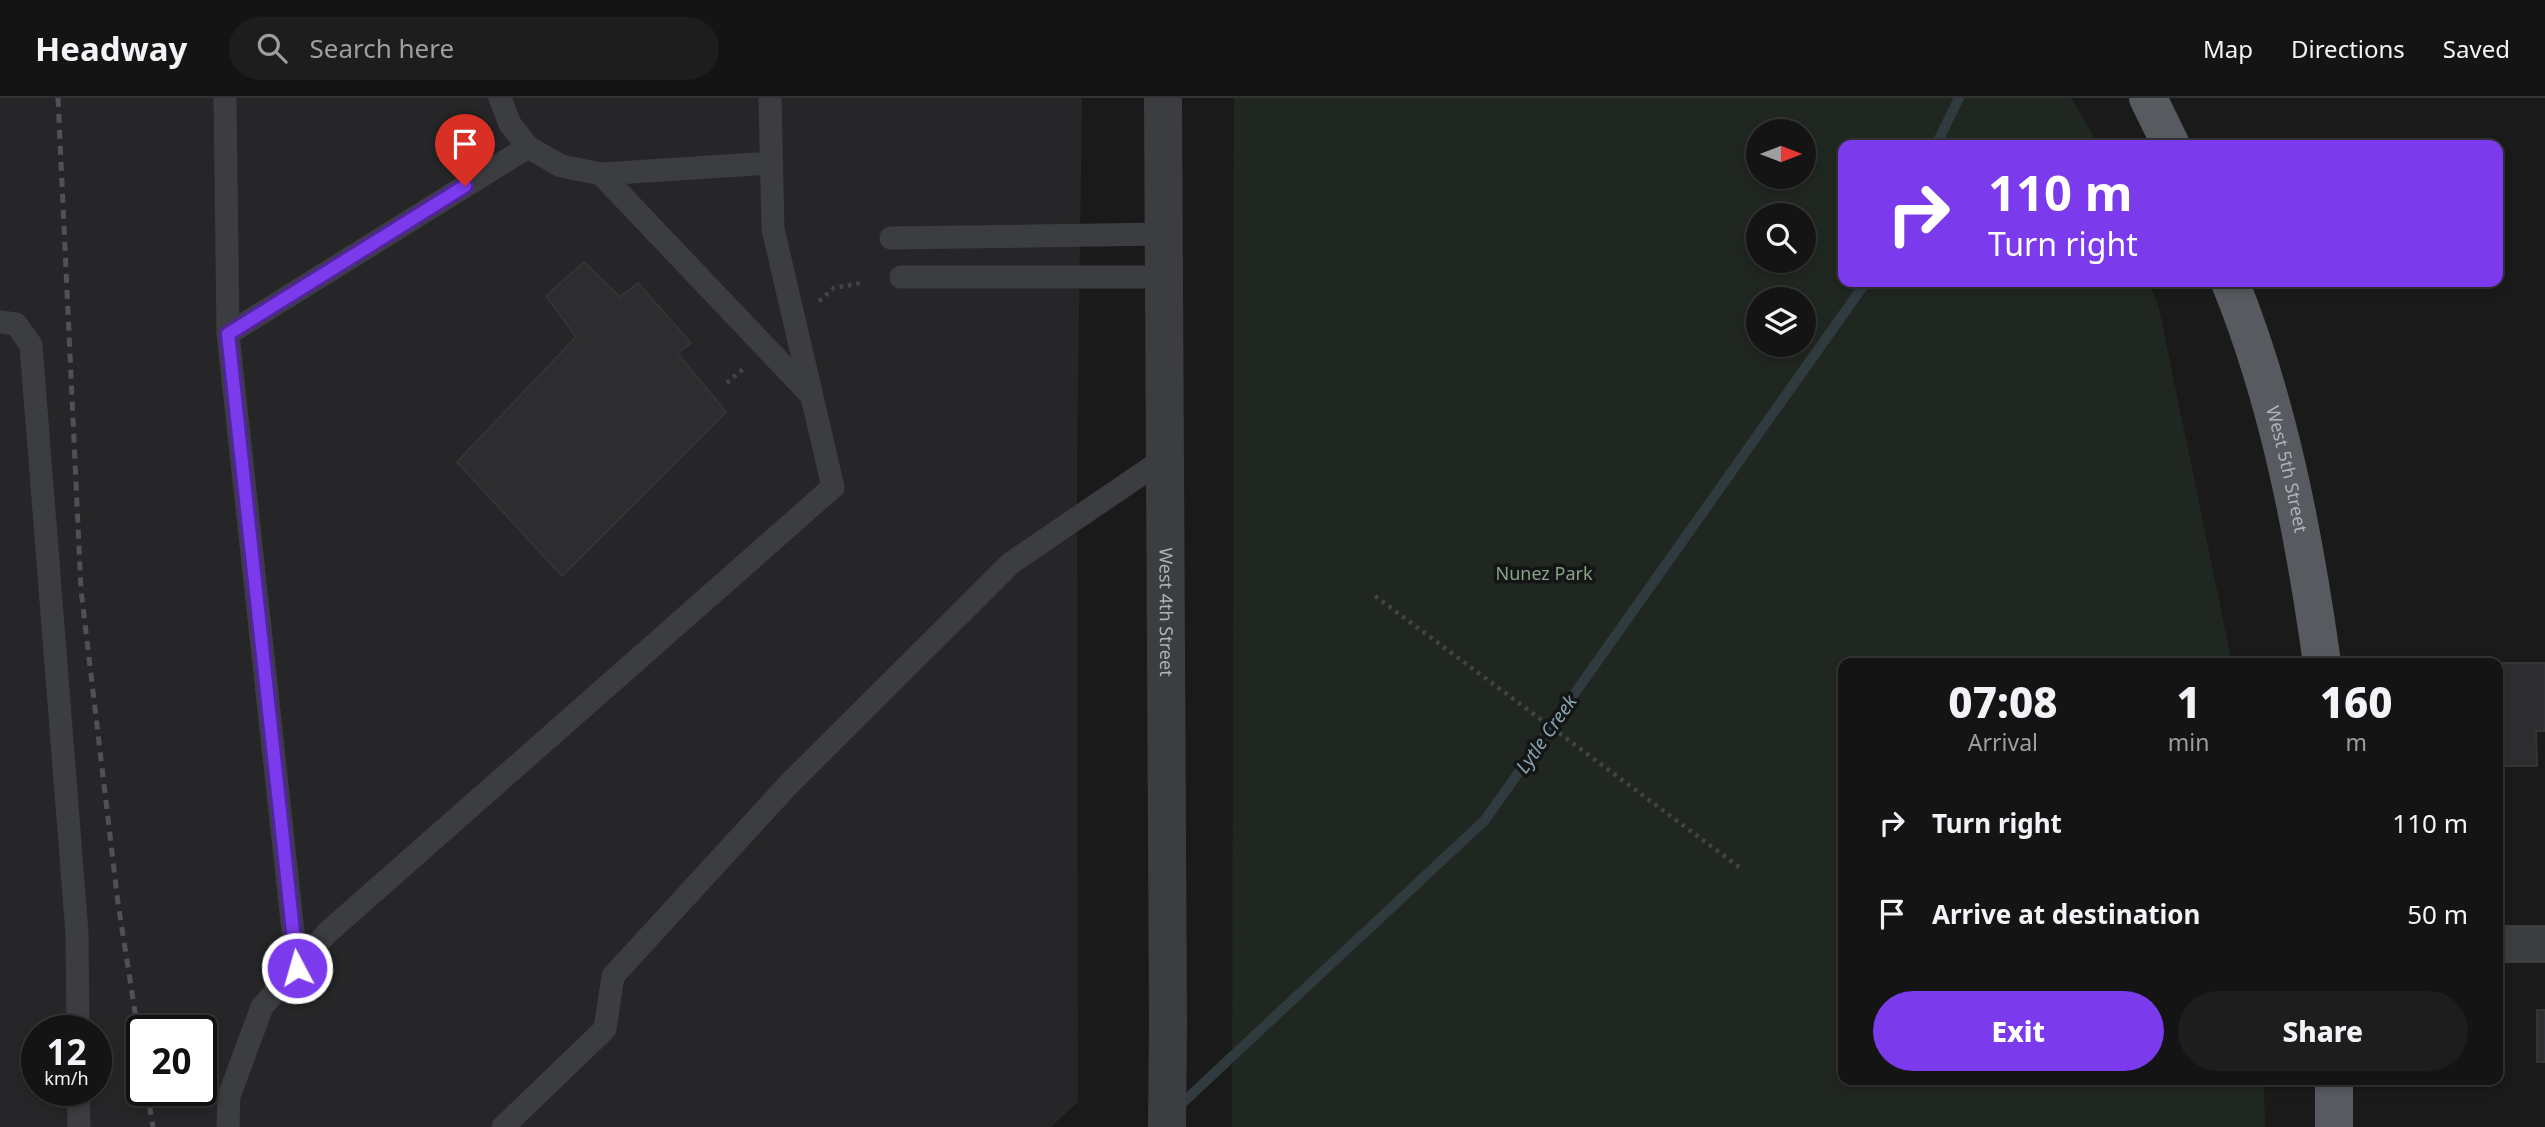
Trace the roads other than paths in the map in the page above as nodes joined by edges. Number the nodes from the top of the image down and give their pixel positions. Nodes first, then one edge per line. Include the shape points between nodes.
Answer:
1 (225, 98) edge
2 (500, 98) edge
3 (770, 98) edge
4 (1163, 98) edge
5 (2148, 98) edge
6 (2169, 140) edge
7 (528, 147) junction
8 (771, 163) junction
9 (601, 174) junction
10 (1164, 234) junction
11 (891, 238) dead end
12 (901, 277) dead end
13 (1165, 277) junction
14 (2232, 287) edge
15 (0, 322) edge
16 (228, 334) junction
17 (812, 396) junction
18 (1165, 458) junction
19 (2321, 658) edge
20 (2503, 944) edge
21 (2545, 944) edge
22 (297, 968) junction
23 (78, 1015) edge
24 (2334, 1085) edge
25 (78, 1106) edge
26 (79, 1127) edge
27 (228, 1127) edge
28 (503, 1127) edge
29 (1167, 1127) edge
30 (2334, 1127) edge

1 - 16 lane
2 - 7 lane via 510,124
3 - 8 lane
4 - 10 street, West 4th Street
5 - 6 main road
7 - 9 lane via 561,166
7 - 16 lane
8 - 9 lane
8 - 17 lane via 773,229
9 - 17 lane
10 - 11 lane
10 - 13 street, West 4th Street
12 - 13 lane
13 - 18 street, West 4th Street
14 - 19 main road, West 5th Street via 2252,334 2286,458
15 - 23 lane via 16,324 31,345 77,933
16 - 22 lane
17 - 22 lane via 833,487 327,933
18 - 28 lane via 1011,563 789,784 613,976 605,1029
18 - 29 street, West 4th Street
20 - 21 street
22 - 27 lane via 262,1007 229,1096
24 - 30 main road
25 - 26 lane

